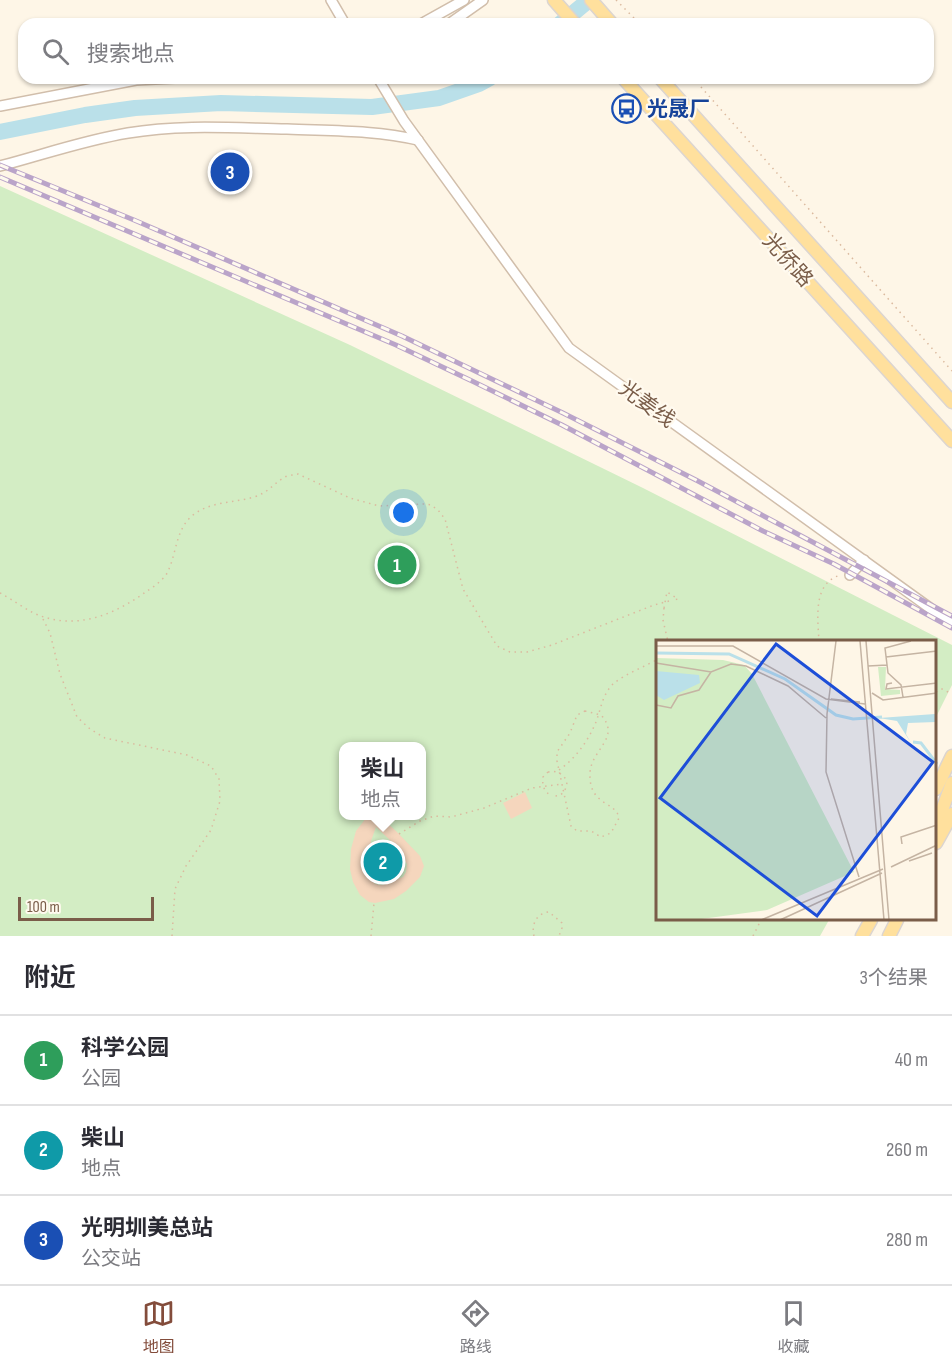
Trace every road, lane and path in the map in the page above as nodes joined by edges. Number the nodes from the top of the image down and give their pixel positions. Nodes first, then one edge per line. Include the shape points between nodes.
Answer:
1 (331, 0) edge
2 (464, 0) edge
3 (483, 0) edge
4 (554, 0) edge
5 (591, 0) edge
6 (616, 0) edge
7 (342, 18) edge
8 (432, 18) edge
9 (458, 18) edge
10 (570, 18) edge
11 (607, 18) edge
12 (634, 18) edge
13 (115, 84) edge
14 (382, 84) edge
15 (628, 84) edge
16 (665, 84) edge
17 (698, 84) edge
18 (0, 106) edge
19 (418, 140) junction
20 (0, 166) edge
21 (952, 371) edge
22 (952, 402) edge
23 (952, 441) edge
24 (864, 560) junction
25 (850, 575) joint
26 (0, 593) edge
27 (665, 602) edge
28 (665, 602) edge
29 (665, 602) edge
30 (665, 602) edge
31 (42, 617) junction
32 (952, 624) edge
33 (668, 640) edge
34 (819, 640) edge
35 (656, 660) edge
36 (937, 692) edge
37 (952, 694) edge
38 (952, 756) edge
39 (559, 770) junction
40 (952, 783) edge
41 (562, 784) junction
42 (937, 787) edge
43 (543, 788) junction
44 (952, 813) edge
45 (426, 819) edge
46 (423, 820) edge
47 (937, 823) edge
48 (399, 834) dead end
49 (937, 841) edge
50 (374, 903) dead end
51 (760, 921) edge
52 (870, 921) edge
53 (896, 921) edge
54 (172, 936) edge
55 (371, 936) edge
56 (534, 936) edge
57 (559, 936) edge
58 (753, 936) edge
59 (862, 936) edge
60 (889, 936) edge

1 - 7 street
2 - 8 street
3 - 9 street
4 - 10 main road
5 - 11 main road
6 - 12 path
13 - 18 street
14 - 19 street, 光姜线
15 - 23 main road, 光侨路
16 - 22 main road, 光侨路
17 - 21 path
19 - 20 street via 375,132 169,128 98,139
19 - 24 street, 光姜线 via 569,348
24 - 25 street
24 - 32 street, 光姜线
25 - 34 path via 837,576 822,591 817,613
26 - 31 path
27 - 33 path, bridge via 663,620
28 - 29 path, bridge via 667,592 678,599 673,600
30 - 31 path, bridge via 552,645 510,652 497,646 463,589 449,531 438,510 425,504 379,507 298,474 285,477 272,489 254,497 206,507 193,515 183,526 169,570 156,585 111,613 66,622
31 - 54 path via 77,717 90,729 105,738 187,755 211,766 219,779 220,801 211,830 175,889
35 - 39 path via 612,685 584,744
36 - 37 path via 942,689
38 - 42 main road
39 - 41 path, bridge
39 - 41 path, bridge via 558,752 577,714 597,712 608,724 609,732 591,764 590,778 598,800 619,814 611,833 601,837 571,826
40 - 47 main road
41 - 43 path
43 - 43 path, bridge via 543,777 548,772 558,772 567,782 560,796 552,796
43 - 45 path via 532,788 451,817
44 - 49 main road
46 - 48 path
50 - 55 path
51 - 58 path
52 - 59 main road
53 - 60 main road
56 - 57 path via 536,920 549,912 562,923

